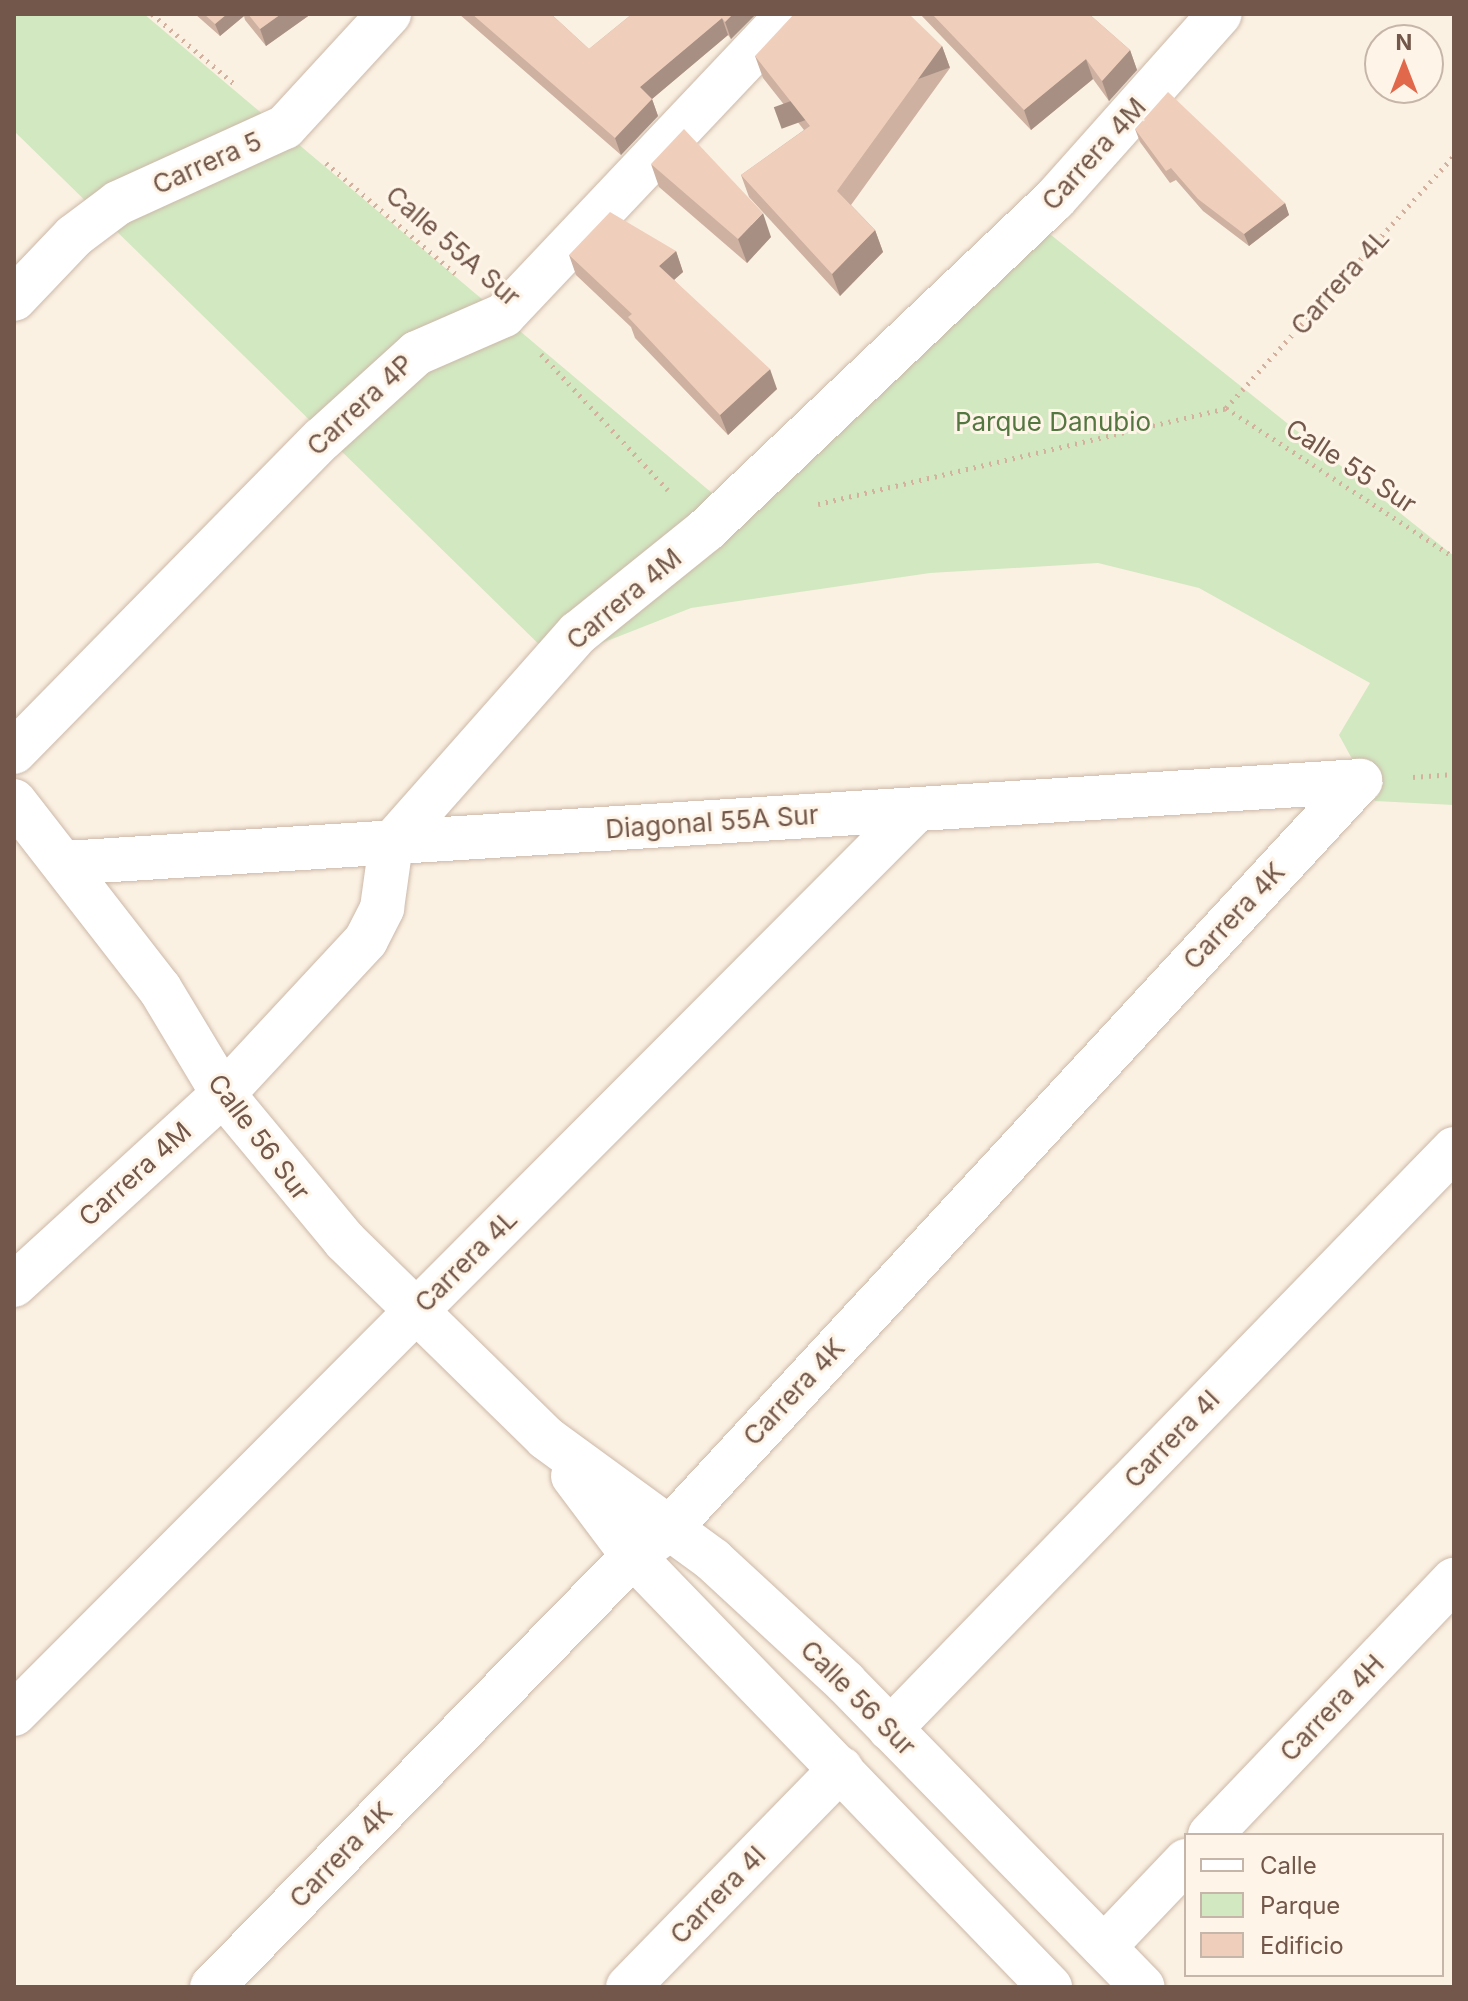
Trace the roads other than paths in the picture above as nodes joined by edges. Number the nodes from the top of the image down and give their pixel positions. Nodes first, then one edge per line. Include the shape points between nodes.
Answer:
1 (389, 14) edge
2 (789, 14) edge
3 (1220, 14) edge
4 (14, 299) edge
5 (14, 752) edge
6 (1360, 781) joint
7 (917, 809) junction
8 (17, 810) edge
9 (391, 844) junction
10 (65, 863) junction
11 (223, 1094) junction
12 (1454, 1149) edge
13 (14, 1285) edge
14 (417, 1311) junction
15 (546, 1438) junction
16 (668, 1530) junction
17 (633, 1556) junction
18 (1454, 1580) edge
19 (14, 1714) edge
20 (890, 1729) junction
21 (841, 1769) junction
22 (1212, 1833) edge
23 (1184, 1863) edge
24 (1104, 1947) junction
25 (212, 1987) edge
26 (628, 1987) edge
27 (1050, 1987) edge
28 (1143, 1987) edge

1 - 4 street, Carrera 5 via 285,127 118,203 74,236
2 - 5 street, Carrera 4P via 504,315 417,353 322,439
3 - 9 street, Carrera 4M via 1054,200 706,530 578,633
6 - 7 street, Diagonal 55A Sur
6 - 16 street, Carrera 4K
7 - 9 street, Diagonal 55A Sur
7 - 14 street, Carrera 4L
8 - 10 street, Calle 56 Sur
9 - 10 street, Diagonal 55A Sur
9 - 11 street, Carrera 4M via 382,908 366,940
10 - 11 street, Calle 56 Sur via 160,989
11 - 13 street, Carrera 4M
11 - 14 street, Calle 56 Sur via 306,1200
12 - 20 street, Carrera 4I
14 - 15 street, Calle 56 Sur
14 - 19 street, Carrera 4L
15 - 16 street, Calle 56 Sur
15 - 17 street, Calle 56 Sur
16 - 17 street, Carrera 4K
16 - 20 street, Calle 56 Sur via 713,1560
17 - 21 street, Calle 56 Sur
17 - 25 street, Carrera 4K
18 - 22 street, Carrera 4H
20 - 24 street, Calle 56 Sur
21 - 26 street, Carrera 4I
21 - 27 street, Calle 56 Sur
23 - 24 street
24 - 28 street, Calle 56 Sur

